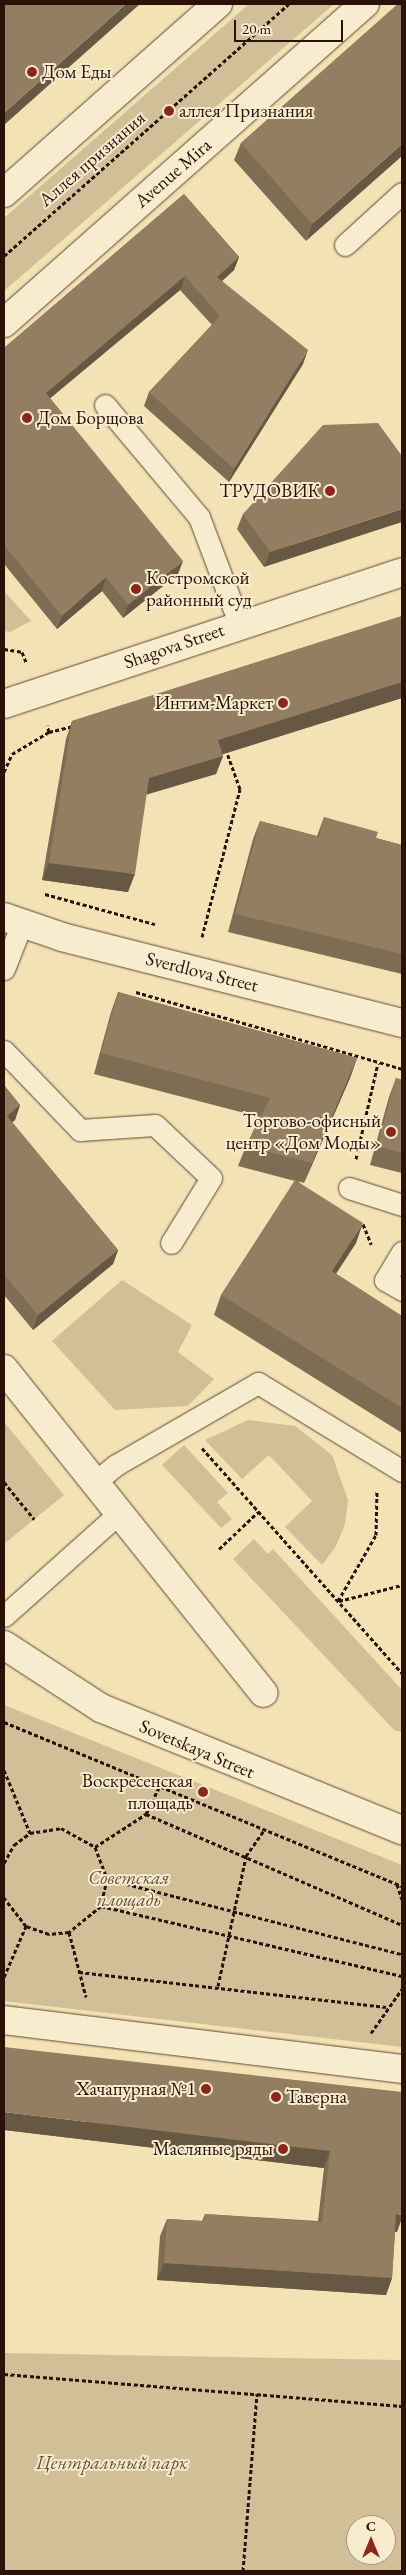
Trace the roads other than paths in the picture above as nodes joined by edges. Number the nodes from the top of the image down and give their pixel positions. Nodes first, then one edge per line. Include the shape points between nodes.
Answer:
1 (218, 4) edge
2 (366, 4) edge
3 (4, 193) edge
4 (402, 193) edge
5 (345, 244) dead end
6 (4, 323) edge
7 (105, 405) dead end
8 (402, 572) edge
9 (239, 624) junction
10 (4, 704) edge
11 (13, 920) edge
12 (4, 969) edge
13 (402, 1023) edge
14 (4, 1051) edge
15 (349, 1188) dead end
16 (402, 1205) edge
17 (171, 1243) dead end
18 (402, 1252) edge
19 (402, 1290) edge
20 (4, 1369) edge
21 (402, 1471) edge
22 (95, 1482) junction
23 (118, 1514) junction
24 (4, 1616) edge
25 (4, 1645) edge
26 (264, 1693) dead end
27 (402, 1830) edge
28 (4, 2020) edge
29 (402, 2069) edge

1 - 3 street
2 - 6 street, Avenue Mira
4 - 5 lane
7 - 9 lane via 199,517
8 - 9 street, Shagova Street
9 - 10 street, Shagova Street
11 - 12 lane
11 - 13 street, Sverdlova Street via 62,937
14 - 17 lane via 80,1130 155,1125 211,1178
15 - 16 lane
18 - 19 lane via 385,1280
20 - 22 street
21 - 22 lane via 258,1383 116,1465
22 - 23 street
23 - 24 lane
23 - 26 street
25 - 27 street, Sovetskaya Street via 101,1708
28 - 29 street

